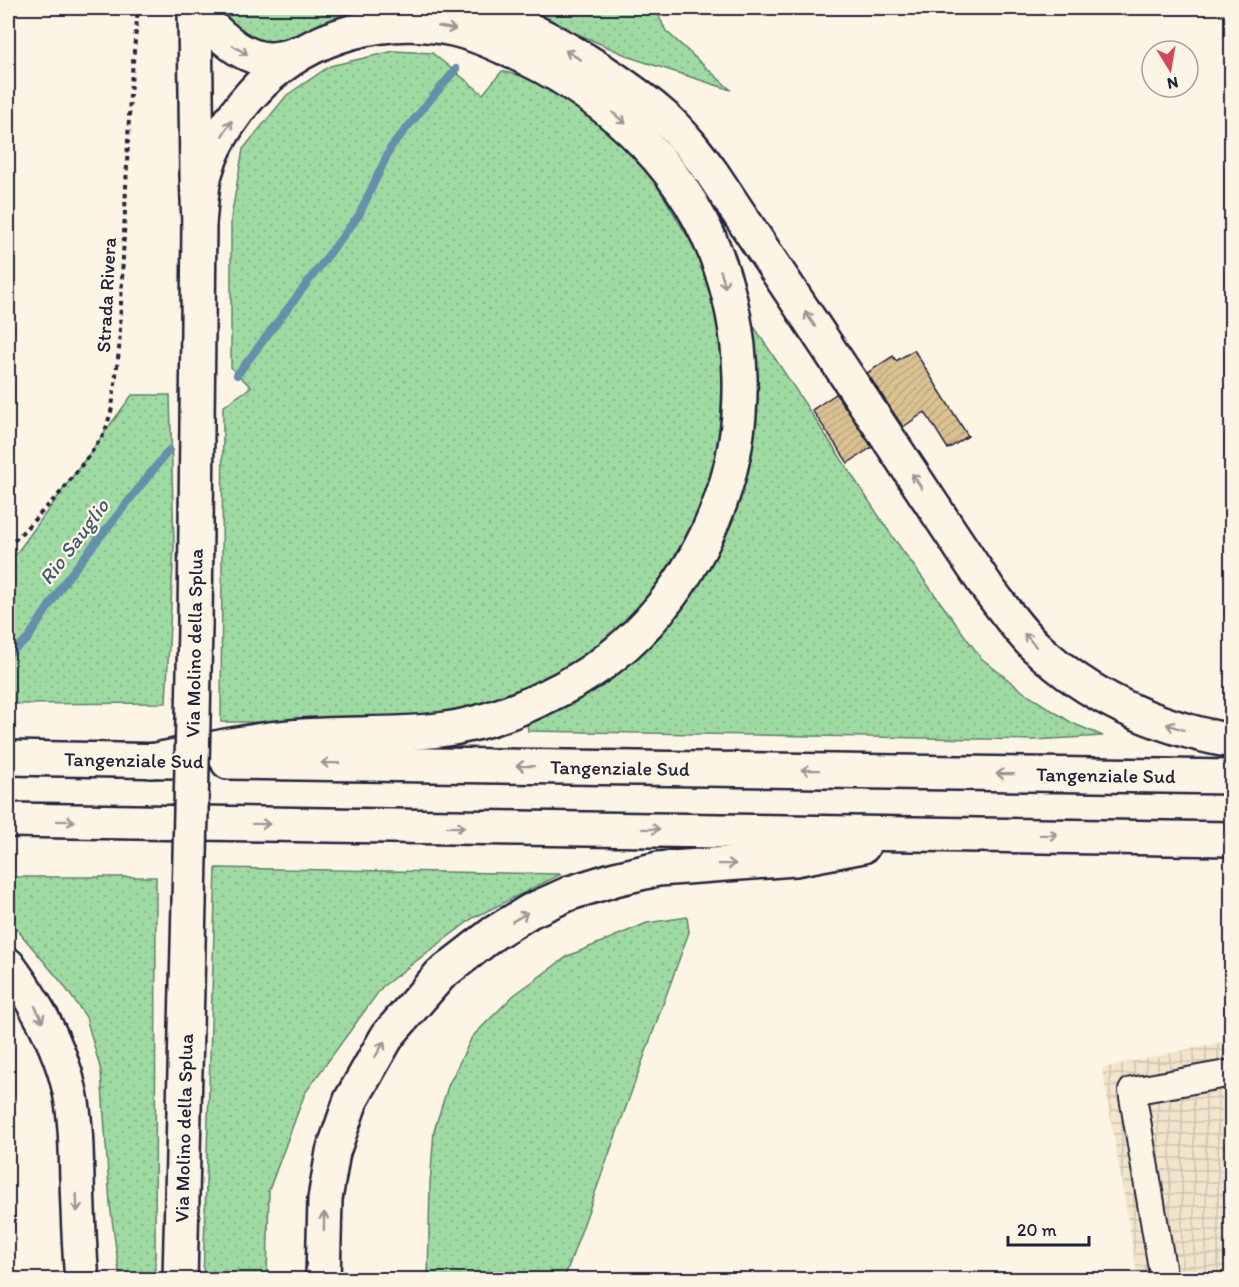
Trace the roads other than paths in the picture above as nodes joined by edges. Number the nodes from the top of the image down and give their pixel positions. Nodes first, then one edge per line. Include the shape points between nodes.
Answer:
1 (474, 8) edge
2 (197, 9) edge
3 (304, 51) junction
4 (200, 223) junction
5 (1232, 741) edge
6 (8, 758) edge
7 (151, 760) junction
8 (1232, 777) edge
9 (8, 820) edge
10 (927, 833) junction
11 (1232, 838) edge
12 (8, 965) edge
13 (1232, 1073) edge
14 (82, 1280) edge
15 (180, 1280) edge
16 (323, 1280) edge
17 (1164, 1280) edge

5 -> 1 main road via 1140,715 1074,678 1035,646 989,590 690,144 636,94 600,71 532,32
2 -> 3 main road via 234,46 249,55 277,59
2 - 4 main road
4 -> 3 main road via 204,176 224,133 254,92
3 -> 7 main road via 339,36 382,26 453,29 542,65 615,114 672,176 715,252 739,357 740,424 733,458 717,512 680,585 620,649 566,687 503,715 442,730 287,737
4 - 15 main road, Via Molino della Splua, bridge
6 - 7 main road, Tangenziale Sud
8 -> 7 main road, Tangenziale Sud
9 -> 10 main road
10 -> 11 main road
16 -> 10 main road via 325,1199 333,1152 351,1100 388,1035 413,1004 440,975 494,933 570,893 626,876 658,869 795,859
12 -> 14 main road via 50,1035 70,1091
13 - 17 street via 1132,1091

